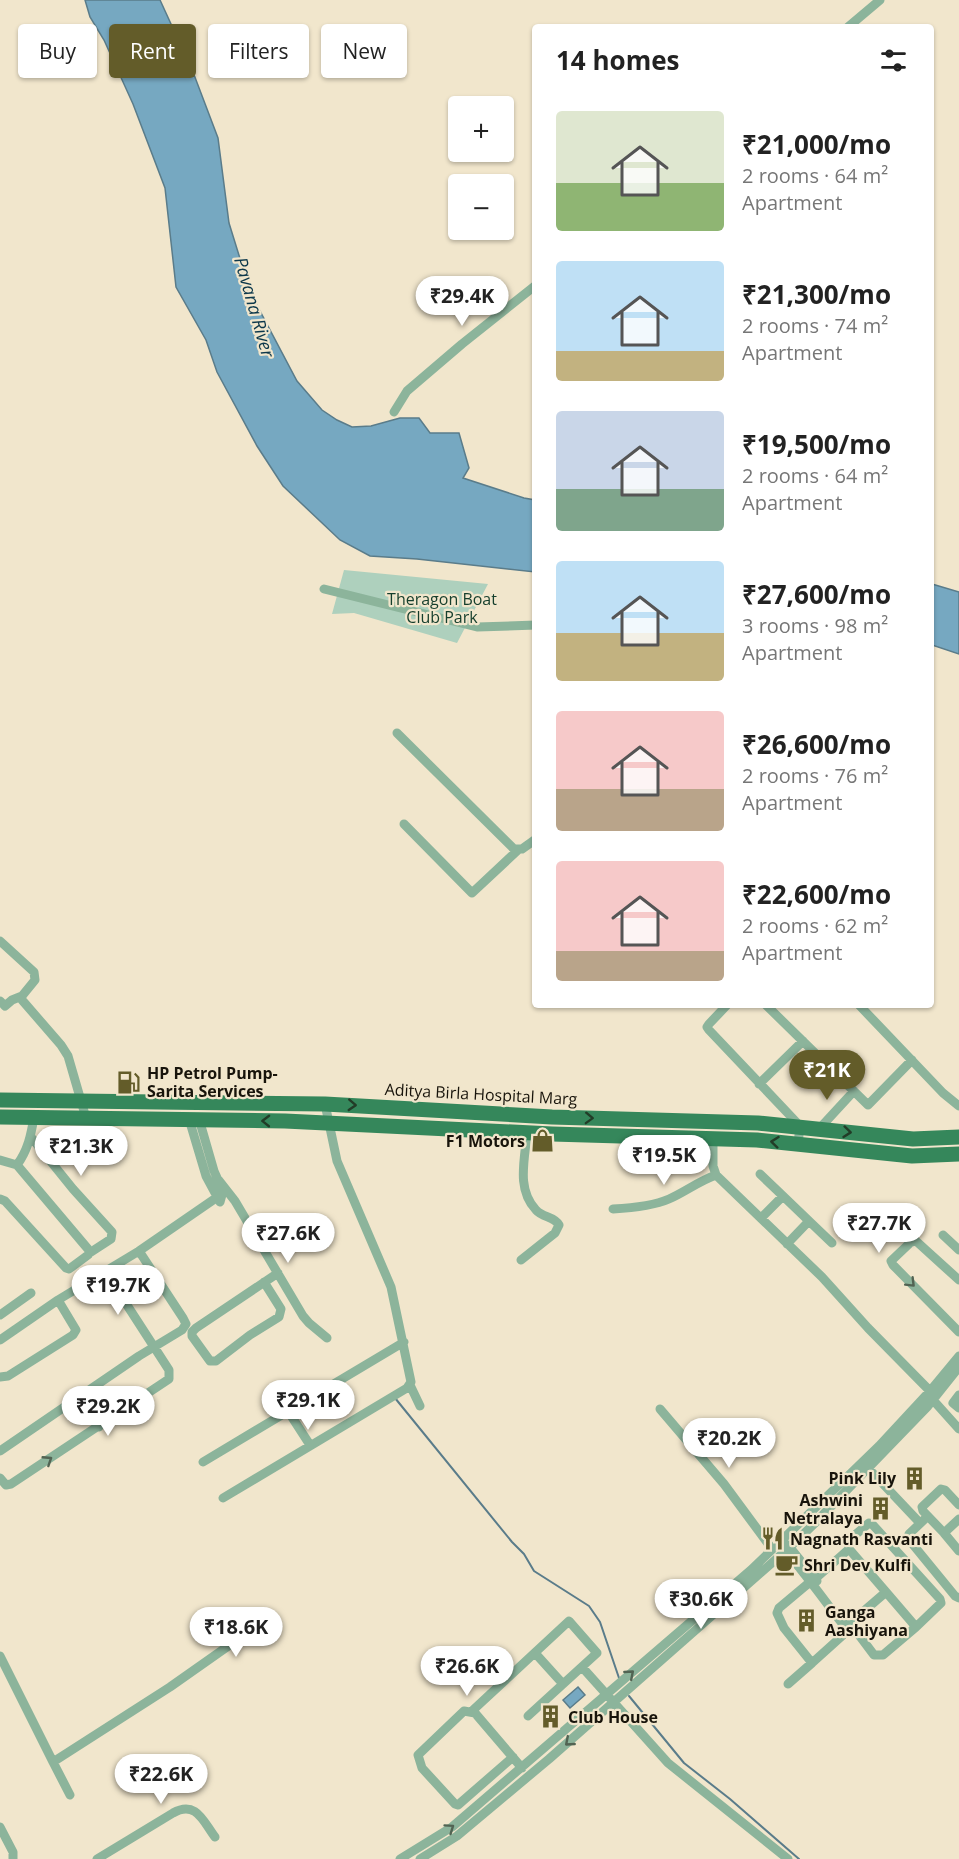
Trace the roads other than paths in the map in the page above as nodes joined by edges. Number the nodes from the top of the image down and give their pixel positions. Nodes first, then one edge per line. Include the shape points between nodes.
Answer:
1 (880, 0) edge
2 (852, 24) edge
3 (532, 288) edge
4 (394, 412) dead end
5 (324, 589) dead end
6 (532, 625) edge
7 (398, 732) dead end
8 (404, 824) dead end
9 (532, 841) edge
10 (518, 850) junction
11 (0, 941) edge
12 (22, 996) junction
13 (0, 1002) edge
14 (725, 1008) edge
15 (769, 1008) edge
16 (862, 1008) edge
17 (803, 1041) junction
18 (912, 1060) junction
19 (759, 1084) junction
20 (854, 1091) junction
21 (0, 1100) edge
22 (81, 1101) junction
23 (325, 1104) junction
24 (959, 1106) edge
25 (426, 1110) junction
26 (0, 1117) edge
27 (34, 1117) junction
28 (552, 1117) junction
29 (86, 1118) junction
30 (194, 1119) junction
31 (330, 1123) junction
32 (800, 1126) junction
33 (426, 1128) junction
34 (819, 1129) junction
35 (527, 1132) junction
36 (552, 1134) junction
37 (31, 1137) junction
38 (959, 1137) edge
39 (713, 1138) junction
40 (798, 1144) junction
41 (959, 1154) edge
42 (0, 1160) edge
43 (17, 1165) junction
44 (760, 1174) dead end
45 (716, 1175) junction
46 (213, 1179) junction
47 (783, 1196) junction
48 (0, 1199) edge
49 (613, 1209) dead end
50 (761, 1218) junction
51 (809, 1221) junction
52 (943, 1235) dead end
53 (832, 1243) dead end
54 (787, 1244) junction
55 (959, 1250) edge
56 (139, 1251) junction
57 (88, 1255) dead end
58 (521, 1260) dead end
59 (105, 1271) junction
60 (278, 1273) junction
61 (959, 1280) edge
62 (264, 1282) junction
63 (31, 1293) dead end
64 (58, 1300) junction
65 (0, 1315) edge
66 (959, 1332) edge
67 (327, 1338) dead end
68 (0, 1340) edge
69 (404, 1342) junction
70 (154, 1347) junction
71 (959, 1356) edge
72 (959, 1367) edge
73 (0, 1377) edge
74 (410, 1385) junction
75 (959, 1395) edge
76 (80, 1396) junction
77 (931, 1396) junction
78 (420, 1406) dead end
79 (959, 1408) edge
80 (660, 1409) dead end
81 (288, 1411) junction
82 (99, 1426) junction
83 (959, 1429) edge
84 (310, 1445) junction
85 (0, 1451) edge
86 (202, 1462) dead end
87 (868, 1468) junction
88 (0, 1478) edge
89 (223, 1498) dead end
90 (957, 1499) edge
91 (959, 1519) edge
92 (924, 1520) junction
93 (944, 1533) junction
94 (782, 1546) junction
95 (849, 1549) junction
96 (959, 1551) edge
97 (812, 1580) junction
98 (886, 1592) junction
99 (959, 1598) edge
100 (850, 1623) junction
101 (916, 1627) junction
102 (251, 1630) dead end
103 (535, 1653) junction
104 (0, 1656) edge
105 (812, 1663) junction
106 (582, 1667) junction
107 (563, 1684) junction
108 (788, 1684) dead end
109 (607, 1695) junction
110 (614, 1703) junction
111 (472, 1711) junction
112 (528, 1716) dead end
113 (513, 1757) junction
114 (53, 1762) junction
115 (522, 1768) junction
116 (70, 1795) dead end
117 (0, 1827) edge
118 (215, 1837) dead end
119 (13, 1859) edge
120 (97, 1859) edge
121 (400, 1859) edge
122 (420, 1859) edge
123 (788, 1859) edge

1 - 2 street
3 - 4 street via 407,392
5 - 6 street via 477,627
7 - 10 street
8 - 10 street via 472,893
9 - 10 street
11 - 12 street via 36,976
12 - 13 street via 5,1006
12 - 22 street via 24,1004 68,1056
14 - 19 street via 707,1027
15 - 17 street
16 - 18 street
17 - 19 street
17 - 20 street
18 - 20 street via 868,1105
18 - 24 street
19 - 32 street
20 - 34 street
21 - 22 main road, Aditya Birla Hospital Marg
22 - 23 main road, Aditya Birla Hospital Marg
22 - 29 street
23 -> 25 main road, Aditya Birla Hospital Marg
23 - 31 street
25 - 28 main road, Aditya Birla Hospital Marg
25 - 33 main road
26 - 27 main road
27 - 29 main road
27 - 37 street
28 -> 32 main road, Aditya Birla Hospital Marg
28 - 36 main road
29 - 30 main road
31 -> 30 main road
30 - 46 street
31 - 33 main road
31 - 69 street via 337,1161 391,1287
32 - 34 main road, Aditya Birla Hospital Marg
32 - 40 street
33 - 35 main road
34 -> 38 main road, Aditya Birla Hospital Marg via 913,1139
35 - 36 main road
35 - 58 street via 524,1191 536,1210 559,1226
36 - 39 main road
37 - 43 street
37 - 43 street via 112,1232 111,1239 91,1252
40 -> 39 main road
39 - 45 street
40 - 41 main road via 912,1156
42 - 43 street
44 - 47 street
45 - 49 street via 669,1199
45 - 50 street
46 - 56 street via 223,1191 220,1202 216,1198
46 - 60 street via 235,1202
47 - 50 street
47 - 51 street
48 - 57 street via 66,1268
50 - 54 street
51 - 53 street
51 - 54 street
52 - 55 street
54 - 77 street
56 - 59 street
56 - 70 street via 186,1324
59 - 64 street
59 - 70 street
60 - 62 street
60 - 67 street via 309,1323
61 -> 66 street via 916,1241 891,1261
62 - 62 street via 281,1310 279,1317 216,1361 210,1361 192,1332
63 - 65 street
64 - 68 street
64 - 73 street via 76,1330 73,1335 8,1376
69 - 74 street
69 - 81 street
70 - 76 street
70 - 82 street via 169,1370 169,1379
71 - 77 street
72 - 77 street
74 - 78 street
74 - 84 street
75 - 79 street via 953,1403
76 - 82 street
76 - 85 street
77 - 83 street
77 - 87 street
77 - 94 street
80 - 94 street
81 - 84 street
81 - 86 street
88 -> 82 street via 6,1485 11,1484
84 - 89 street
87 - 92 street
87 - 94 street
90 - 92 street via 945,1490 938,1491 922,1507
91 - 93 street
92 - 93 street
92 - 99 street via 909,1534 910,1541
93 - 96 street
94 - 97 street
109 -> 94 street
94 - 110 street
95 - 97 street
95 - 98 street
95 - 101 street via 848,1541 869,1522 940,1599 937,1608
97 - 100 street
97 - 105 street via 846,1632
97 - 105 street via 777,1613
98 - 100 street
98 - 101 street
100 - 101 street via 879,1656
102 - 114 street
103 - 106 street via 569,1621 597,1653
103 - 107 street
103 - 111 street
104 - 114 street
105 - 108 street
106 - 107 street
106 - 109 street
107 - 112 street
109 - 110 street
109 - 115 street
110 -> 122 street via 457,1836
110 - 123 street via 668,1763
111 - 113 street
111 - 113 street via 464,1711 418,1755 422,1768 458,1805
113 - 115 street
114 - 116 street
121 -> 115 street via 452,1827
117 - 119 street via 13,1851
118 - 120 street via 197,1813 185,1809

